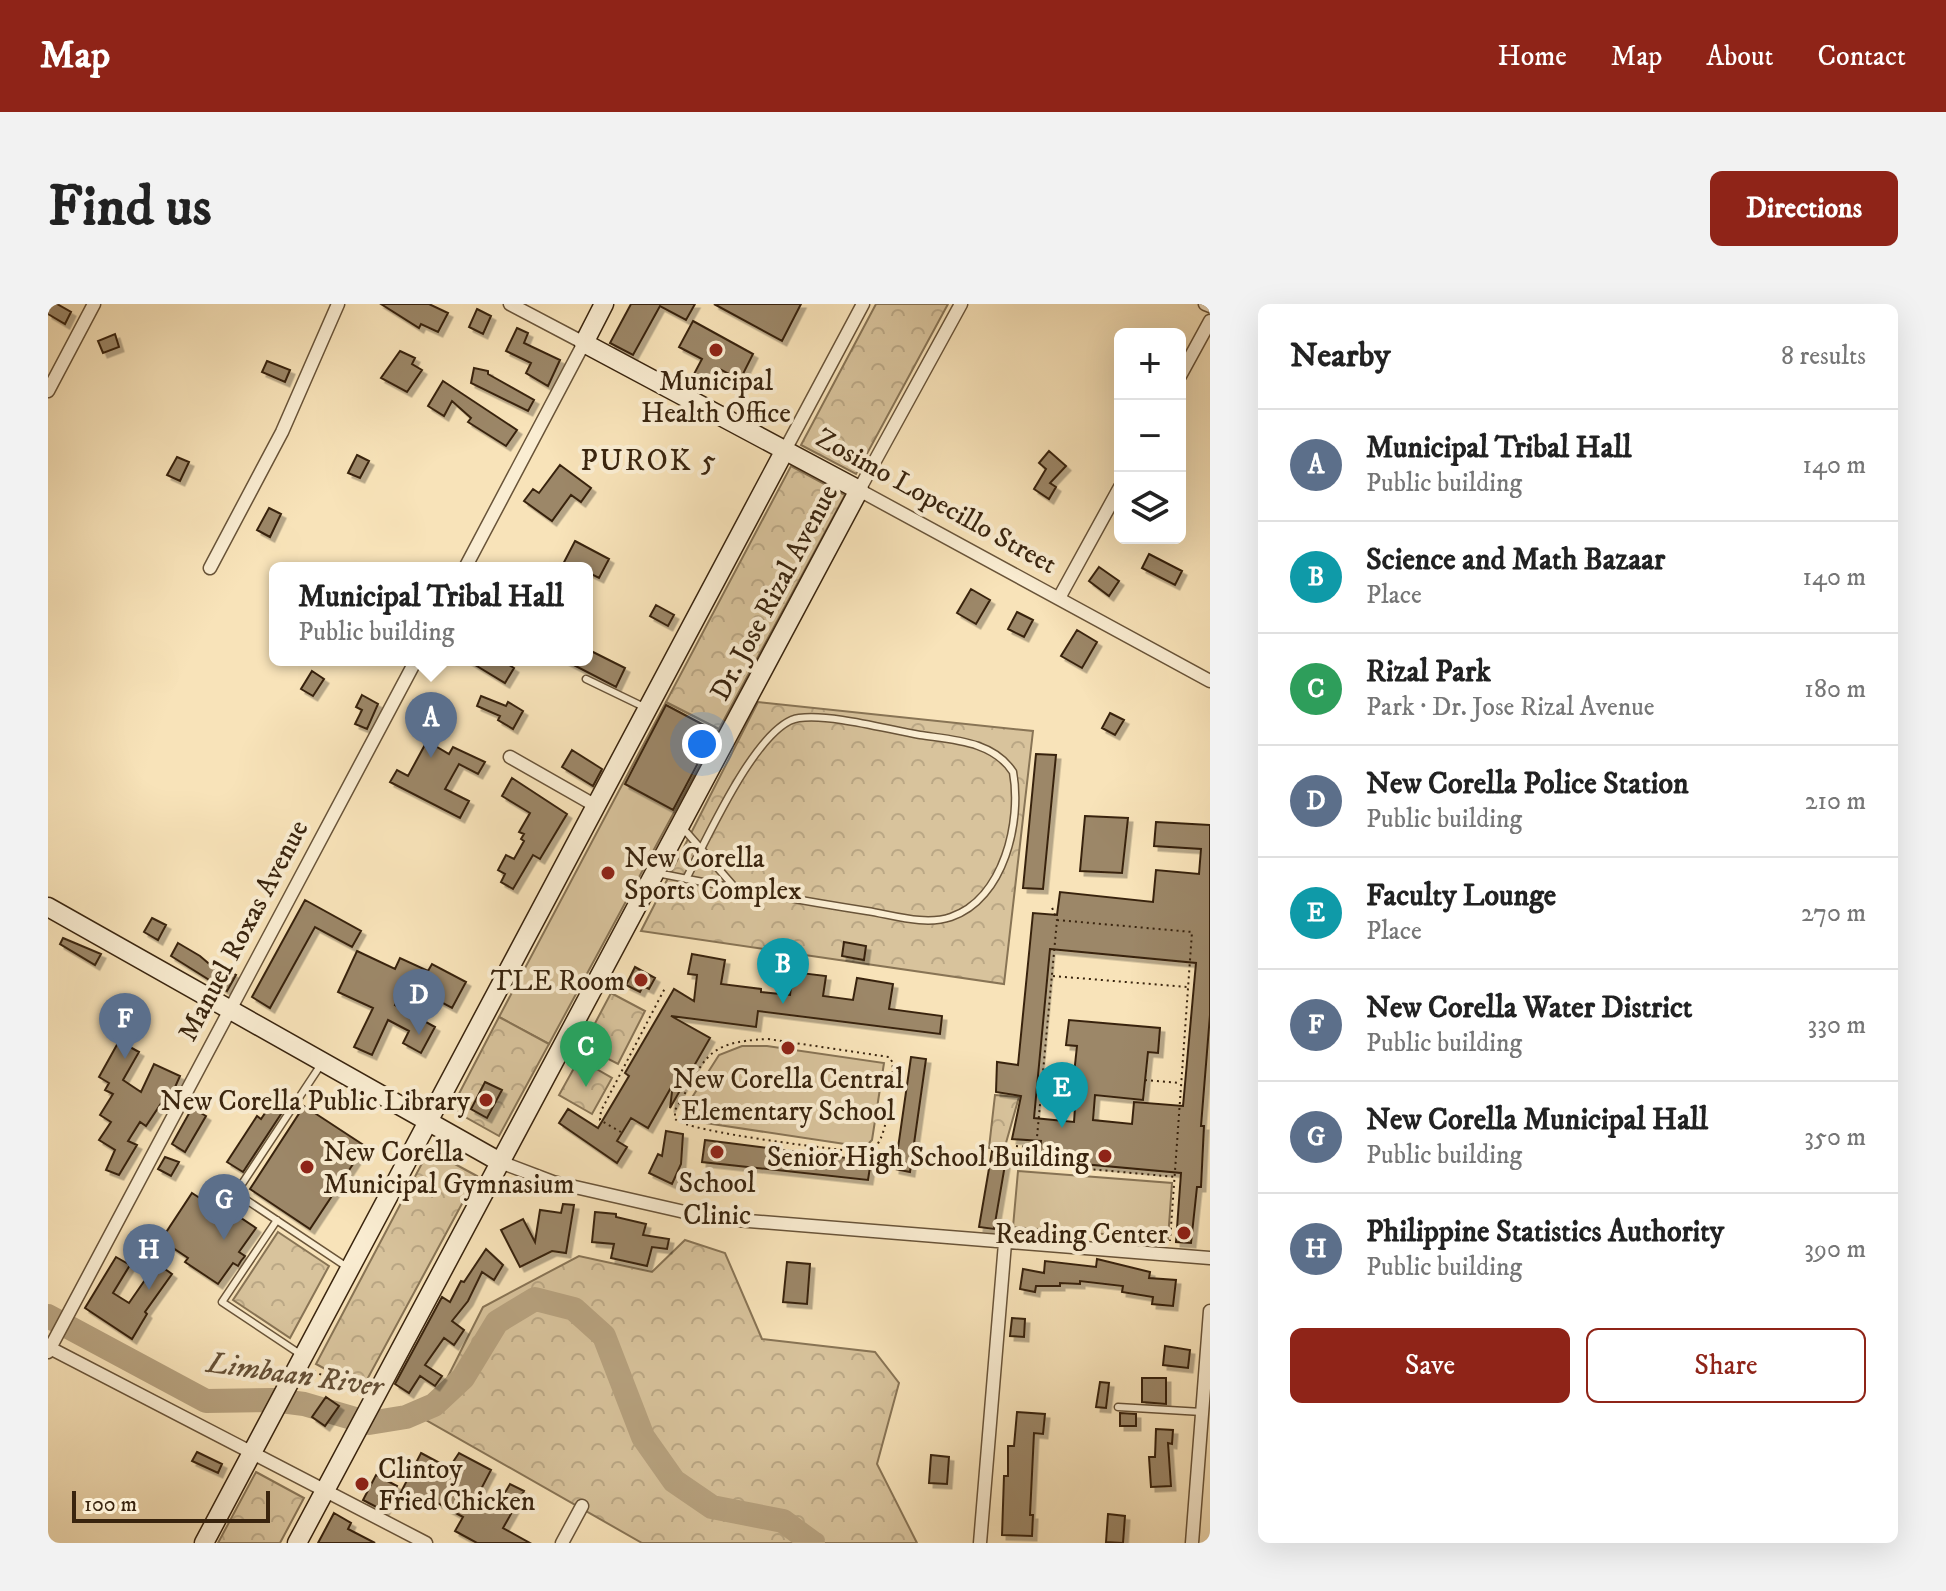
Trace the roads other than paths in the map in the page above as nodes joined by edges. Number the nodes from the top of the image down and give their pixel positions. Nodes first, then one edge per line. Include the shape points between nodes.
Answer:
1 (94, 304) edge
2 (338, 304) edge
3 (510, 304) edge
4 (604, 304) edge
5 (863, 304) edge
6 (961, 304) edge
7 (1210, 321) edge
8 (584, 343) junction
9 (1186, 365) edge
10 (48, 391) edge
11 (785, 450) junction
12 (859, 490) junction
13 (1114, 498) edge
14 (468, 562) edge
15 (210, 568) dead end
16 (1059, 598) junction
17 (413, 666) edge
18 (586, 679) dead end
19 (1210, 681) edge
20 (648, 709) junction
21 (510, 757) dead end
22 (596, 806) junction
23 (680, 825) junction
24 (702, 850) junction
25 (655, 872) junction
26 (686, 879) junction
27 (737, 890) junction
28 (48, 907) edge
29 (230, 1012) junction
30 (322, 1063) junction
31 (427, 1122) junction
32 (500, 1162) junction
33 (277, 1220) junction
34 (1005, 1243) junction
35 (1210, 1258) edge
36 (349, 1269) junction
37 (1210, 1311) edge
38 (49, 1349) edge
39 (302, 1358) junction
40 (1118, 1407) dead end
41 (1202, 1412) junction
42 (252, 1452) junction
43 (325, 1490) junction
44 (582, 1506) dead end
45 (204, 1543) edge
46 (297, 1543) edge
47 (426, 1543) edge
48 (562, 1543) edge
49 (980, 1543) edge
50 (1192, 1543) edge

1 - 10 street
2 - 15 street via 282,432
3 - 8 street, Zosimo Lopecillo Street
4 - 8 main road
5 - 11 street, Dr. Jose Rizal Avenue
6 - 12 street, Dr. Jose Rizal Avenue
7 - 9 street
8 - 11 main road, Zosimo Lopecillo Street
8 - 14 street
11 - 12 main road, Zosimo Lopecillo Street
11 - 20 main road, Dr. Jose Rizal Avenue
12 - 16 street, Zosimo Lopecillo Street
12 - 23 main road, Dr. Jose Rizal Avenue
13 - 16 street
16 - 19 street, Zosimo Lopecillo Street
17 - 29 street, Manuel Roxas Avenue
18 - 20 lane
20 - 22 main road, Dr. Jose Rizal Avenue
21 - 22 street
22 - 31 main road, Dr. Jose Rizal Avenue
23 - 24 lane
23 - 25 main road, Dr. Jose Rizal Avenue
24 - 26 lane
24 - 27 lane
24 - 27 lane via 760,744 795,718 977,746 1005,760 1013,772 1014,809 999,869 987,892 952,917 916,919
25 - 26 lane
25 - 32 main road, Dr. Jose Rizal Avenue
26 - 27 lane
28 - 29 main road
29 - 30 main road
29 - 38 street, Manuel Roxas Avenue
30 - 31 main road
30 - 33 lane via 236,1193
31 - 32 main road
31 - 36 main road, Dr. Jose Rizal Avenue
32 - 34 street via 553,1182 711,1218
32 - 43 main road, Dr. Jose Rizal Avenue
33 - 36 lane
33 - 39 lane via 222,1302
34 - 35 street
34 - 49 street
36 - 39 main road, Dr. Jose Rizal Avenue
37 - 41 street
38 - 42 street
39 - 42 main road, Dr. Jose Rizal Avenue
40 - 41 lane
41 - 50 street
42 - 43 street
42 - 45 main road, Dr. Jose Rizal Avenue
43 - 46 main road, Dr. Jose Rizal Avenue
43 - 47 street
44 - 48 street

